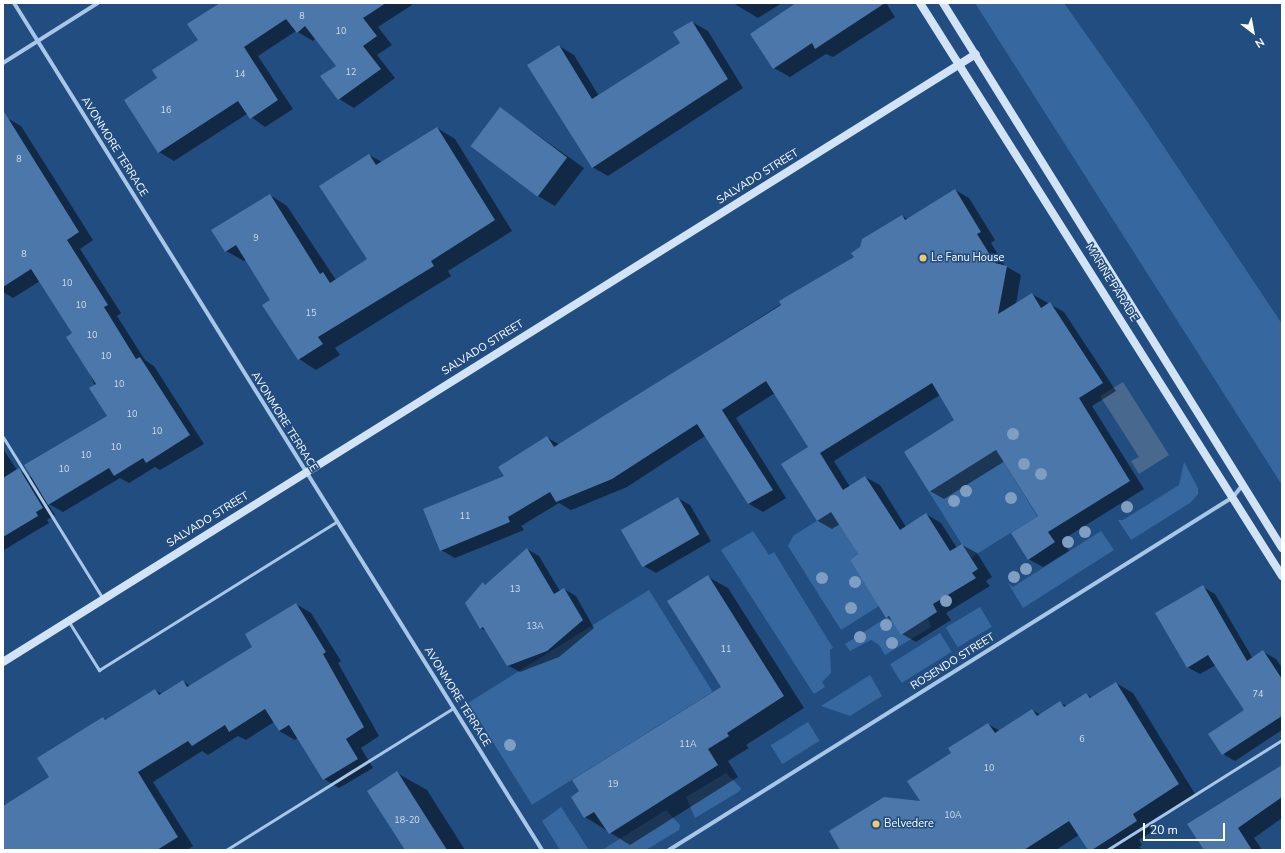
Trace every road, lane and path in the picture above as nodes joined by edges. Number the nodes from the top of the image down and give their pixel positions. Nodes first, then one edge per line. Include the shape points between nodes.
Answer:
1 (14, 3) edge
2 (98, 3) edge
3 (920, 3) edge
4 (943, 3) edge
5 (37, 42) junction
6 (976, 54) junction
7 (3, 63) edge
8 (960, 65) junction
9 (3, 437) edge
10 (305, 472) junction
11 (1242, 486) junction
12 (1233, 497) junction
13 (336, 522) junction
14 (1282, 548) edge
15 (1282, 576) edge
16 (103, 599) junction
17 (68, 621) junction
18 (3, 662) edge
19 (453, 708) junction
20 (1282, 740) edge
21 (226, 850) edge
22 (542, 850) edge
23 (670, 850) edge
24 (1107, 850) edge

1 - 5 street, AVONMORE TERRACE
2 - 5 street
3 - 8 main road, MARINE PARADE
4 - 6 main road, MARINE PARADE
5 - 7 street
5 - 10 street, AVONMORE TERRACE
6 - 8 main road, SALVADO STREET
6 - 11 main road, MARINE PARADE
8 - 10 main road, SALVADO STREET
8 - 12 main road, MARINE PARADE
9 - 16 lane
10 - 13 street, AVONMORE TERRACE
10 - 16 main road, SALVADO STREET
11 - 12 street, ROSENDO STREET
11 - 14 main road, MARINE PARADE
12 - 15 main road, MARINE PARADE
12 - 23 street, ROSENDO STREET
13 - 17 lane via 100,670
13 - 19 street, AVONMORE TERRACE
16 - 17 main road, SALVADO STREET
17 - 18 main road, SALVADO STREET
19 - 21 lane
19 - 22 street, AVONMORE TERRACE
20 - 24 lane

